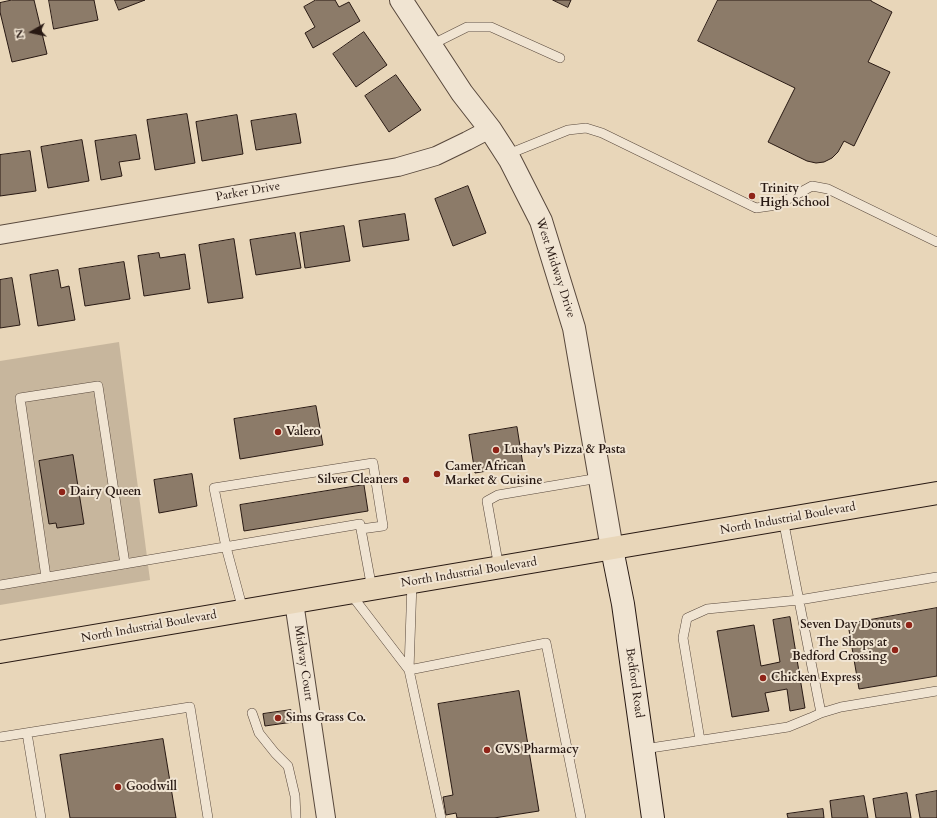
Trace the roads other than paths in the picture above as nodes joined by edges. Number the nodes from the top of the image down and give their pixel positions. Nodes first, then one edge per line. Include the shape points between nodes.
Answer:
1 (402, 0) edge
2 (431, 45) junction
3 (560, 58) dead end
4 (490, 129) junction
5 (506, 155) junction
6 (0, 235) edge
7 (937, 242) edge
8 (599, 478) junction
9 (937, 493) edge
10 (783, 519) junction
11 (361, 529) junction
12 (226, 547) junction
13 (612, 549) junction
14 (126, 564) junction
15 (499, 568) junction
16 (46, 577) junction
17 (937, 577) edge
18 (412, 582) junction
19 (0, 585) edge
20 (372, 589) junction
21 (350, 593) junction
22 (800, 600) junction
23 (294, 602) junction
24 (243, 611) junction
25 (0, 652) edge
26 (409, 670) junction
27 (937, 691) edge
28 (252, 713) dead end
29 (821, 713) junction
30 (27, 733) junction
31 (0, 737) edge
32 (700, 740) junction
33 (644, 749) junction
34 (651, 817) edge
35 (41, 818) edge
36 (208, 818) edge
37 (296, 818) edge
38 (326, 818) edge
39 (441, 818) edge
40 (581, 818) edge

1 - 2 street, West Midway Drive
2 - 3 lane via 467,27 491,27
2 - 4 street, West Midway Drive via 462,93
4 - 5 street, West Midway Drive
4 - 6 street, Parker Drive via 436,156 398,167
5 - 7 lane via 568,130 586,128 602,133 756,208 777,206 812,186 828,189
5 - 8 street, West Midway Drive via 541,221 574,328
8 - 13 street, West Midway Drive
8 - 15 lane via 498,495 487,501
9 - 10 main road, North Industrial Boulevard
10 - 13 main road, North Industrial Boulevard
10 - 22 lane
11 - 12 lane via 360,524
11 - 12 lane via 383,526 373,463 214,488
11 - 20 lane
12 - 14 lane
12 - 24 lane
13 - 15 main road, North Industrial Boulevard
13 - 33 street, Bedford Road via 623,604
14 - 16 lane
14 - 16 lane via 98,386 20,398
15 - 18 main road, North Industrial Boulevard
16 - 19 lane
17 - 22 lane
18 - 20 main road, North Industrial Boulevard
18 - 26 lane
20 - 21 main road, North Industrial Boulevard
21 - 23 main road, North Industrial Boulevard
21 - 26 lane
22 - 29 lane
22 - 32 lane via 707,609 687,618 683,638
23 - 24 main road, North Industrial Boulevard
23 - 38 street, Midway Court
24 - 25 main road, North Industrial Boulevard
26 - 39 lane
26 - 40 lane via 546,643
27 - 29 lane via 841,707
28 - 37 lane via 260,733 288,766 295,796
29 - 32 lane via 788,727
30 - 31 lane
30 - 35 lane
30 - 36 lane via 190,707
32 - 33 lane
33 - 34 street, Bedford Road

